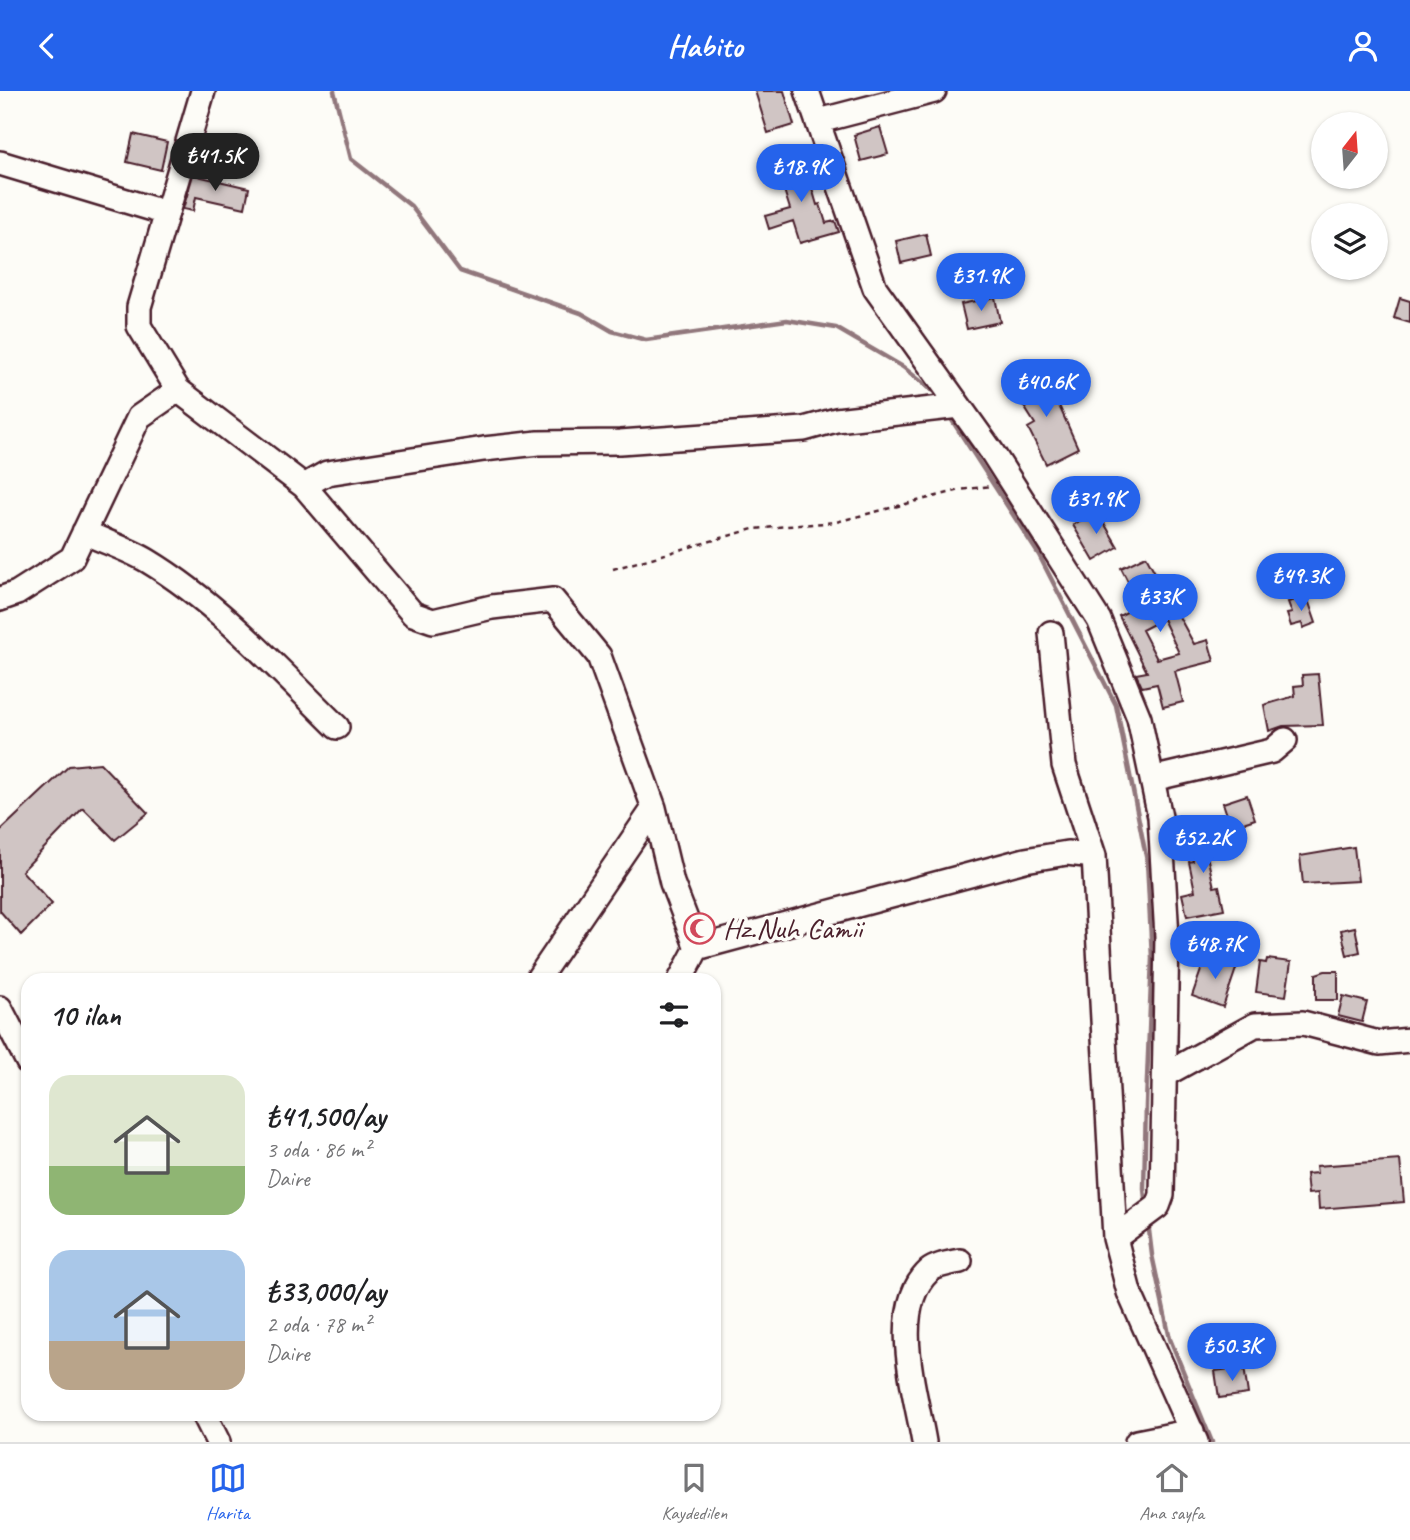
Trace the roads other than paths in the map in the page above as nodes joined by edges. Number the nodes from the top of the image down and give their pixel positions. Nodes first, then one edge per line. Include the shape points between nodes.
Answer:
1 (203, 91) edge
2 (807, 91) edge
3 (934, 91) edge
4 (819, 121) junction
5 (0, 163) edge
6 (166, 213) junction
7 (178, 390) junction
8 (959, 406) junction
9 (304, 486) junction
10 (84, 532) junction
11 (0, 599) edge
12 (1051, 633) dead end
13 (337, 727) dead end
14 (1285, 740) dead end
15 (1152, 779) junction
16 (654, 808) junction
17 (1094, 856) junction
18 (697, 948) junction
19 (542, 973) edge
20 (684, 973) edge
21 (0, 1008) edge
22 (1410, 1040) edge
23 (21, 1048) edge
24 (1166, 1074) junction
25 (1115, 1238) junction
26 (960, 1261) dead end
27 (208, 1421) edge
28 (1194, 1437) edge
29 (218, 1442) edge
30 (924, 1442) edge
31 (1138, 1442) edge

1 - 6 street
2 - 4 street
3 - 4 street
4 - 8 street via 875,288
5 - 6 street
6 - 7 street via 139,307 139,326
7 - 9 street
7 - 10 street via 139,417
8 - 9 street via 804,429 484,449 327,473
8 - 15 street via 1099,620 1139,718
9 - 16 street via 414,614 433,621 492,607 553,600 599,656
10 - 11 street via 72,558
10 - 13 street via 176,579 243,635
12 - 17 street via 1063,765
14 - 15 street via 1272,751
15 - 24 street via 1160,817 1167,937
16 - 18 street via 672,883
16 - 19 street
17 - 18 street via 1067,853 1025,860
17 - 25 street
18 - 20 street
21 - 23 street
22 - 24 street via 1379,1043 1303,1023 1255,1025
24 - 25 street via 1162,1195 1158,1206
25 - 28 street via 1129,1292
26 - 30 street via 931,1269 911,1295 906,1332
27 - 29 street
28 - 31 street

